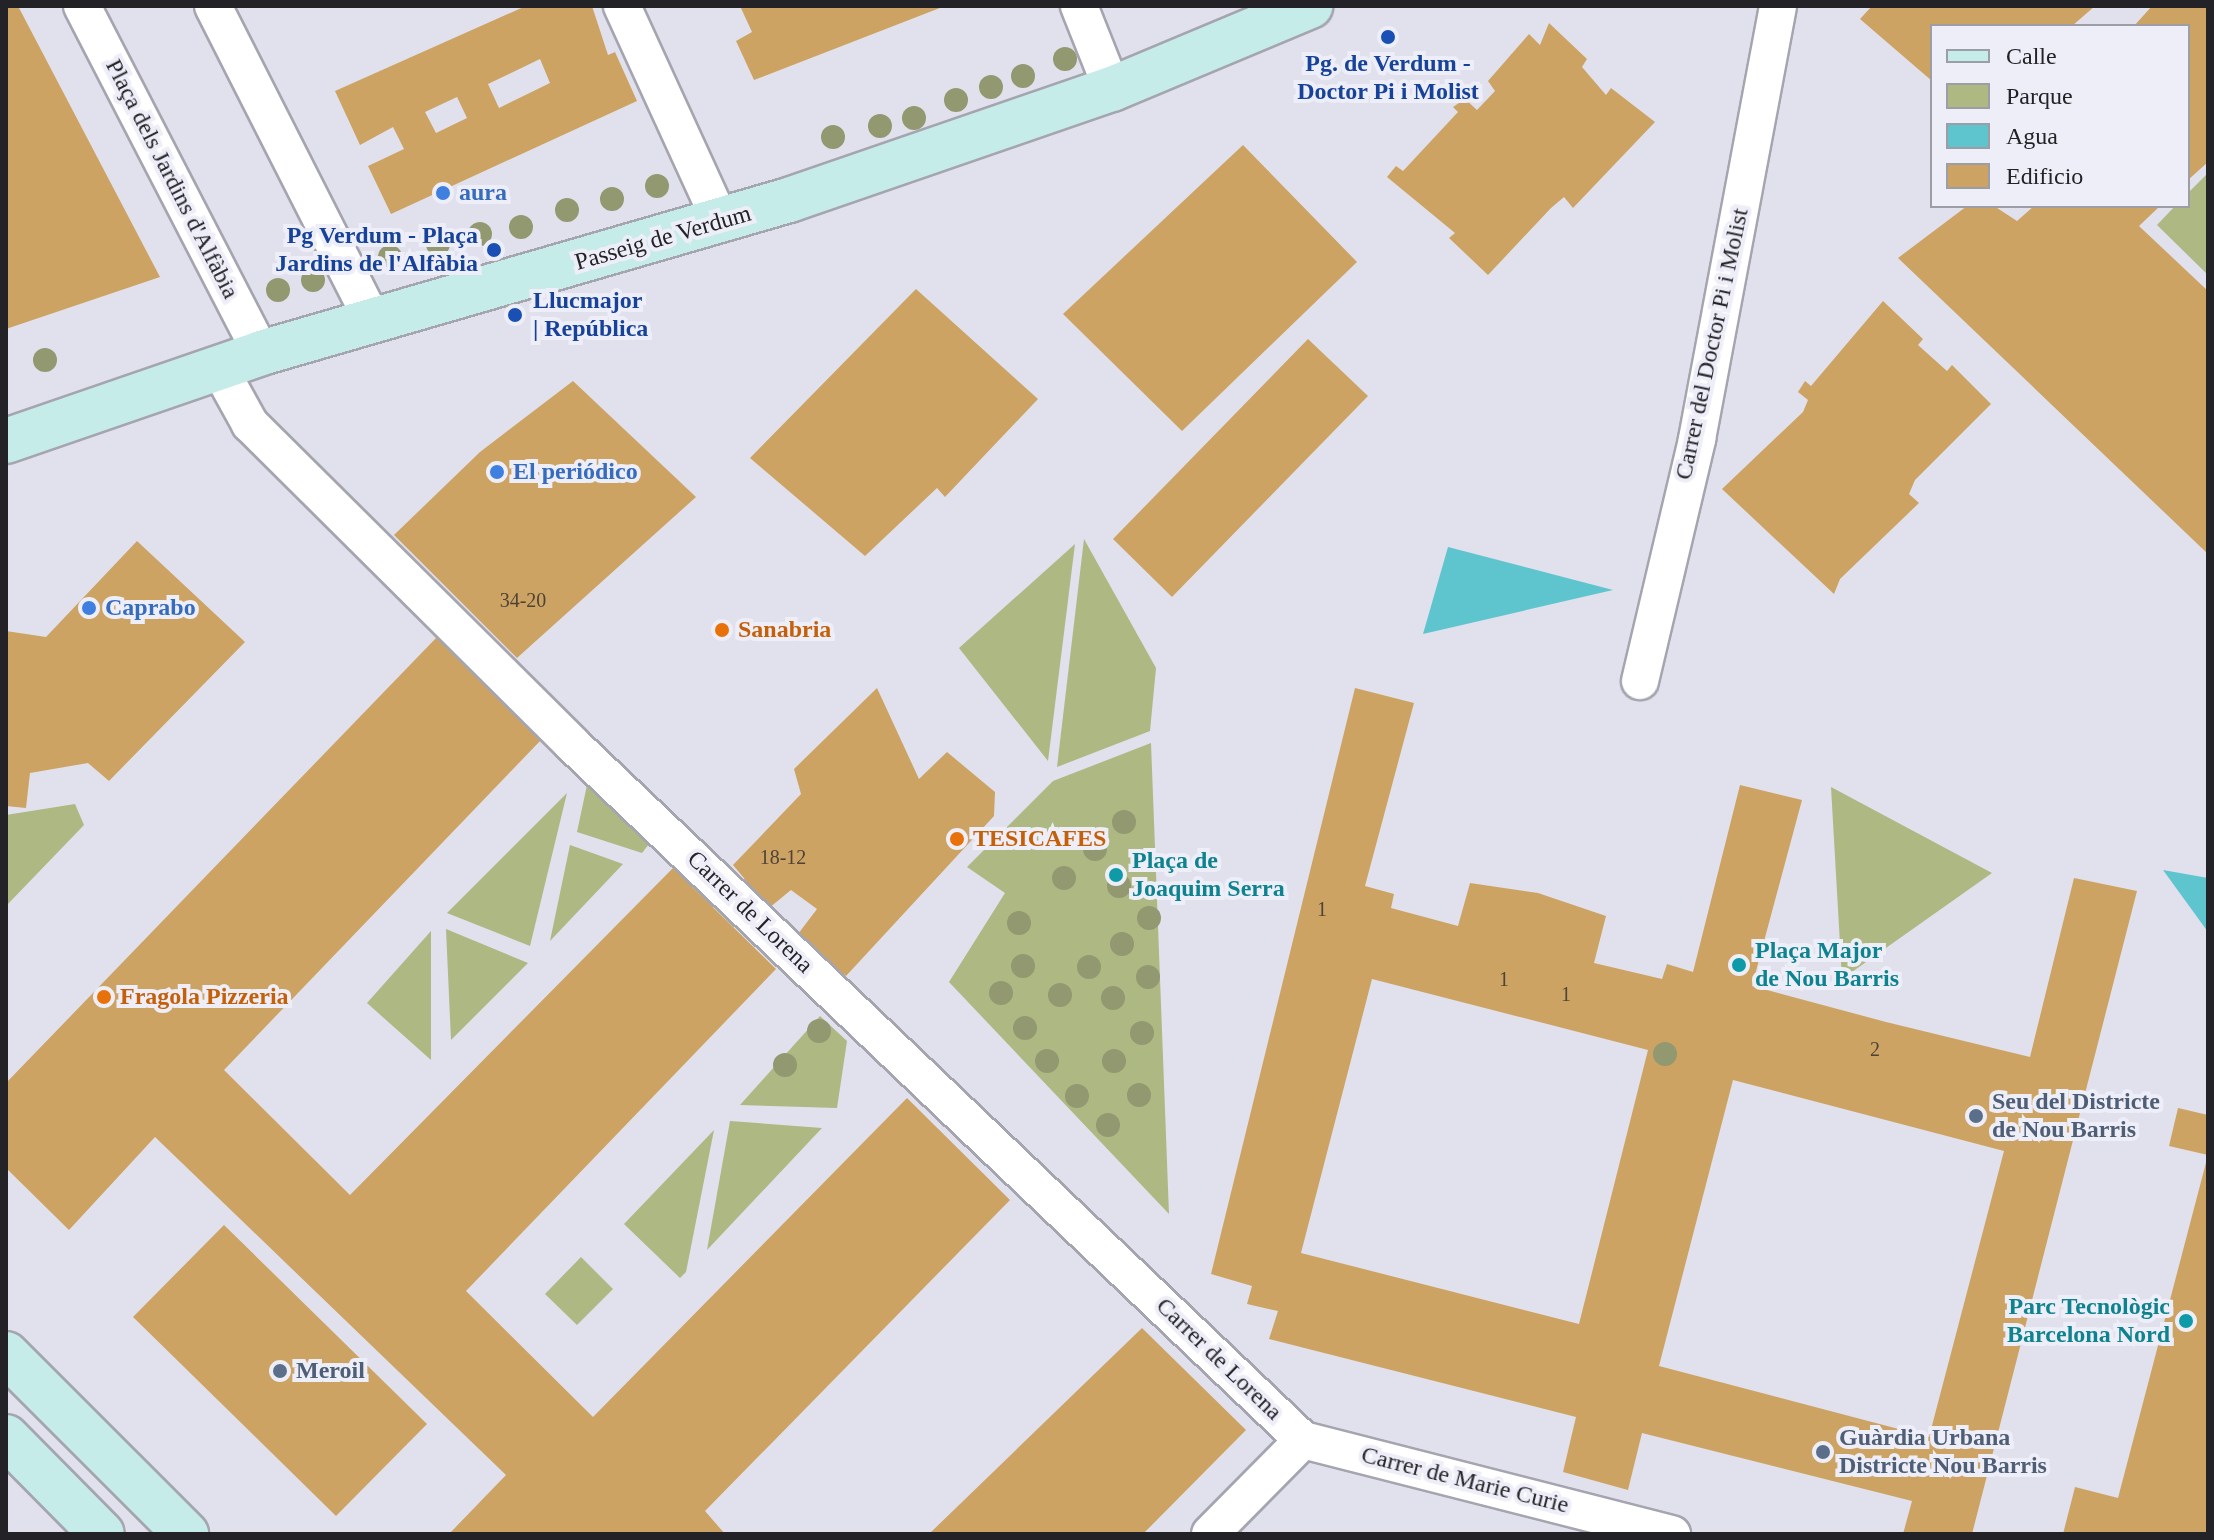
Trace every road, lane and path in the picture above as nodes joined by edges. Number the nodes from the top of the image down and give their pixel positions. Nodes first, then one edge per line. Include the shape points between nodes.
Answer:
1 (82, 6) edge
2 (213, 6) edge
3 (622, 6) edge
4 (1079, 6) edge
5 (1310, 6) edge
6 (1778, 6) edge
7 (1112, 89) junction
8 (721, 222) junction
9 (373, 321) junction
10 (261, 353) junction
11 (218, 366) junction
12 (6, 441) edge
13 (1640, 681) dead end
14 (6, 1354) edge
15 (6, 1437) edge
16 (1303, 1440) junction
17 (102, 1534) edge
18 (186, 1534) edge
19 (1210, 1534) edge
20 (1672, 1534) edge

1 - 10 street, Plaça dels Jardins d'Alfàbia
2 - 9 street
3 - 8 street
4 - 7 street
5 - 7 main road, Passeig de Verdum
6 - 13 street, Carrer del Doctor Pi i Molist via 1697,439
7 - 8 main road, Passeig de Verdum
8 - 9 main road, Passeig de Verdum
9 - 10 main road, Passeig de Verdum
10 - 11 main road, Passeig de Verdum
11 - 12 main road, Passeig de Verdum
11 - 16 street, Carrer de Lorena via 250,424 571,743
14 - 18 main road
15 - 17 main road
16 - 19 street
16 - 20 street, Carrer de Marie Curie

